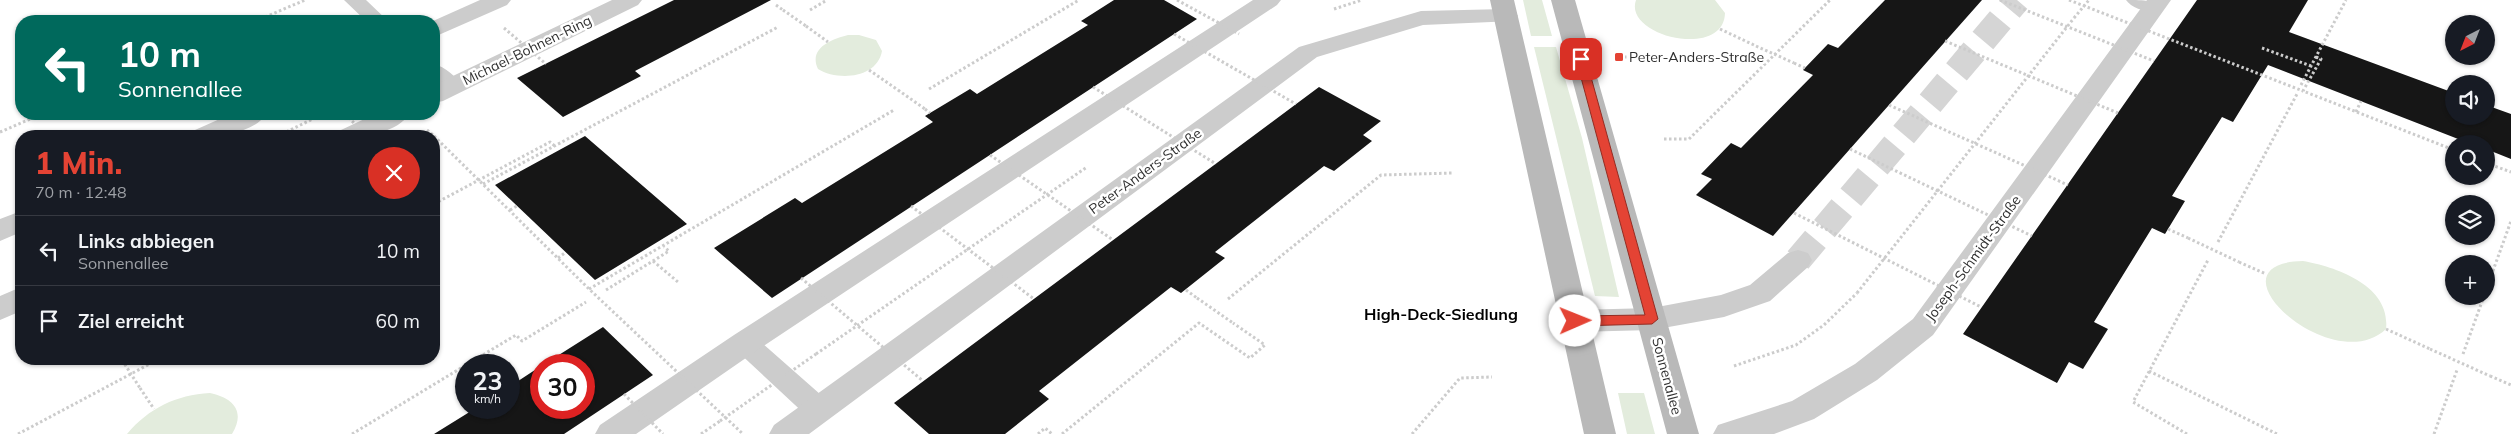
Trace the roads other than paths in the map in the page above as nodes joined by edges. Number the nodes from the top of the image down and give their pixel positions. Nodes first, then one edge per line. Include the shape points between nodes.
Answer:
1 (354, 0) edge
2 (499, 0) edge
3 (630, 0) edge
4 (1269, 0) edge
5 (1563, 0) edge
6 (2150, 2) edge
7 (1504, 8) edge
8 (371, 15) edge
9 (440, 27) edge
10 (440, 84) edge
11 (240, 120) edge
12 (383, 120) edge
13 (217, 130) edge
14 (363, 130) edge
15 (15, 224) edge
16 (0, 231) edge
17 (1798, 260) tunnel mouth
18 (15, 301) edge
19 (0, 309) edge
20 (1652, 319) junction
21 (1575, 321) junction
22 (745, 343) junction
23 (818, 410) junction
24 (611, 434) edge
25 (785, 434) edge
26 (1600, 434) edge
27 (1683, 434) edge
28 (1729, 434) edge

1 - 8 lane
2 - 9 street
3 - 10 street, Michael-Bohnen-Ring
4 - 22 street
5 - 20 main road, Sonnenallee
6 - 28 street, Joseph-Schmidt-Straße via 1923,327 1866,372 1804,410
7 - 21 main road
7 - 23 street, Peter-Anders-Straße via 1421,18 1308,52
11 - 13 street
12 - 14 street
15 - 16 street
17 - 20 street via 1760,293 1724,306
18 - 19 street
20 - 21 street
20 - 27 main road, Sonnenallee
21 - 26 main road
22 - 23 lane
22 - 24 street
23 - 25 street, Peter-Anders-Straße

